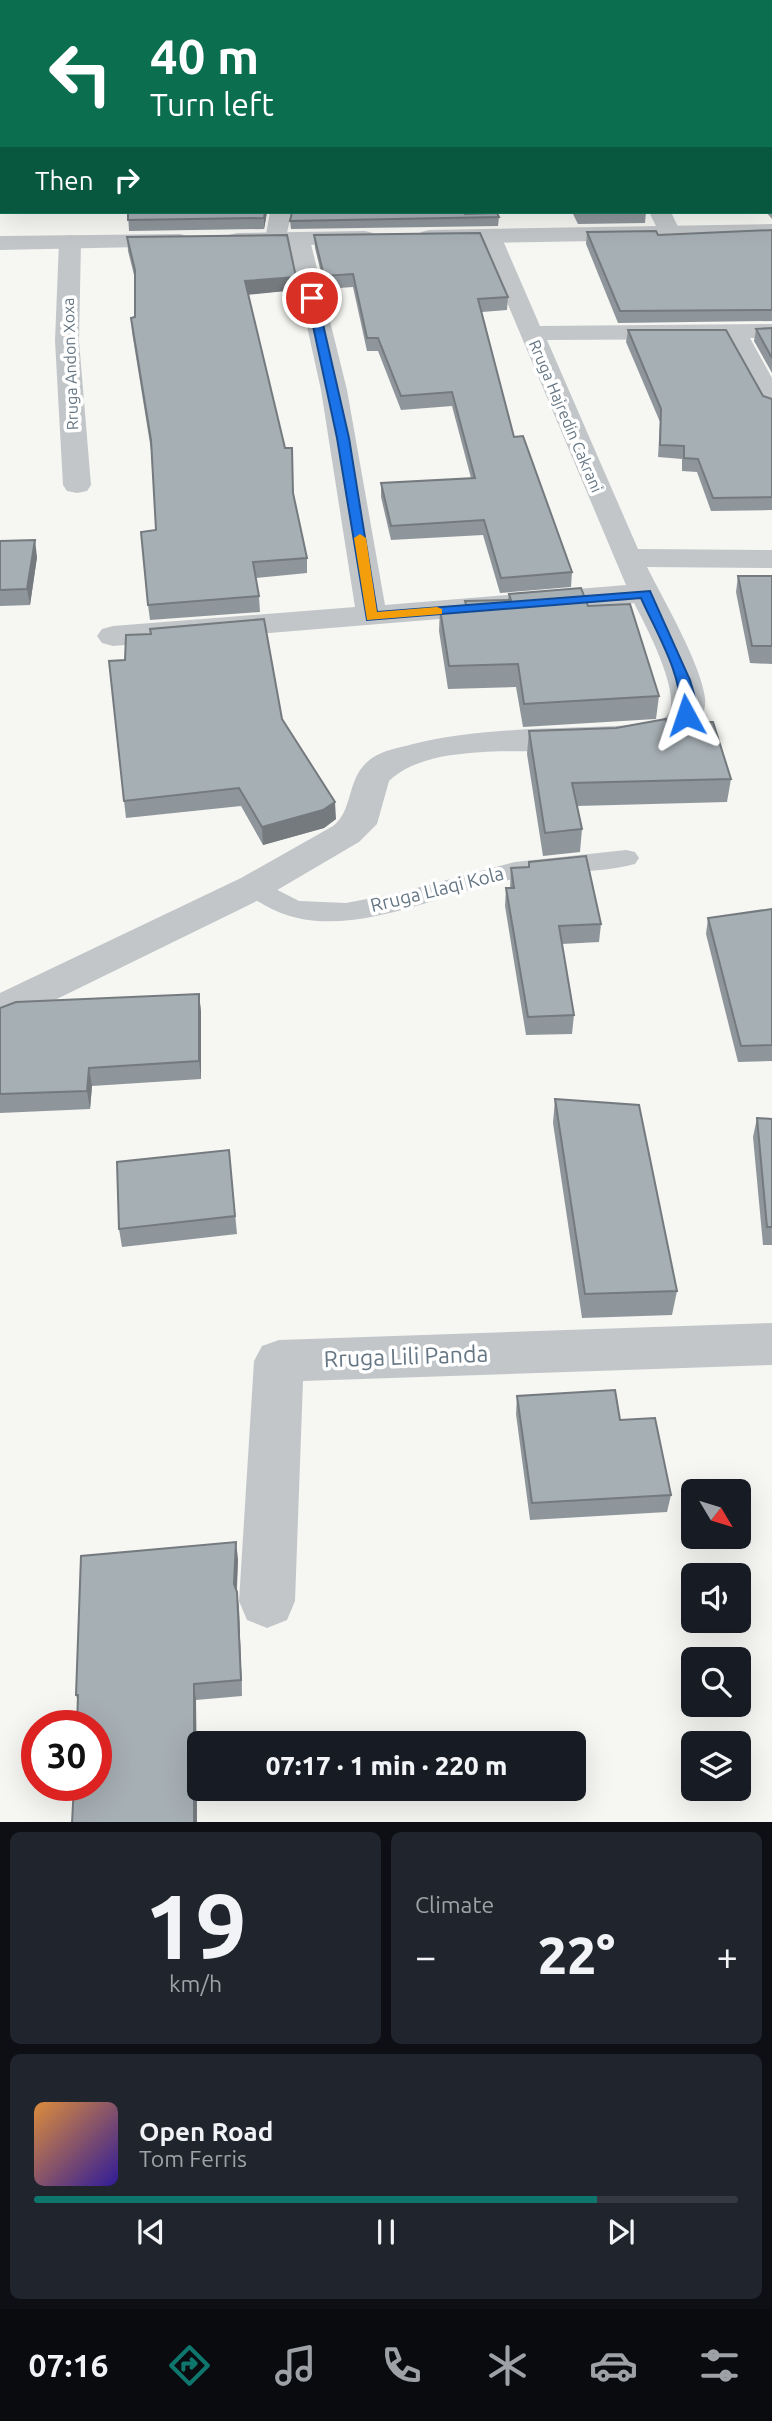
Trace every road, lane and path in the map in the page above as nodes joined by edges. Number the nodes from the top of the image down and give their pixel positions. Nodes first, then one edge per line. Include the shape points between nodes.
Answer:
1 (282, 214) edge
2 (661, 214) edge
3 (772, 231) edge
4 (670, 233) junction
5 (490, 236) junction
6 (381, 238) edge
7 (408, 238) edge
8 (288, 240) junction
9 (0, 243) edge
10 (70, 243) junction
11 (734, 331) junction
12 (772, 331) edge
13 (531, 333) junction
14 (772, 401) edge
15 (77, 485) dead end
16 (627, 558) junction
17 (772, 559) edge
18 (646, 593) junction
19 (372, 617) junction
20 (113, 636) dead end
21 (626, 858) dead end
22 (254, 887) junction
23 (0, 1010) edge
24 (772, 1344) edge
25 (267, 1601) dead end

1 - 8 street
2 - 4 street
3 - 4 street
4 - 5 street
5 - 7 street
5 - 13 street, Rruga Hajredin Cakrani
6 - 8 street
8 - 10 street
8 - 19 street via 334,390
9 - 10 street
10 - 15 street, Rruga Andon Xoxa via 67,341
11 - 12 street
11 - 13 street
11 - 14 street
13 - 16 street, Rruga Hajredin Cakrani
16 - 17 street
16 - 18 street, Rruga Hajredin Cakrani
18 - 19 street
18 - 22 street via 689,701 686,715 677,725 654,734 450,745 399,758 372,777 359,824
19 - 20 street
21 - 22 lane, Rruga Llaqi Kola via 499,873 376,906 334,912 297,909
22 - 23 street
24 - 25 street, Rruga Lili Panda via 279,1361

